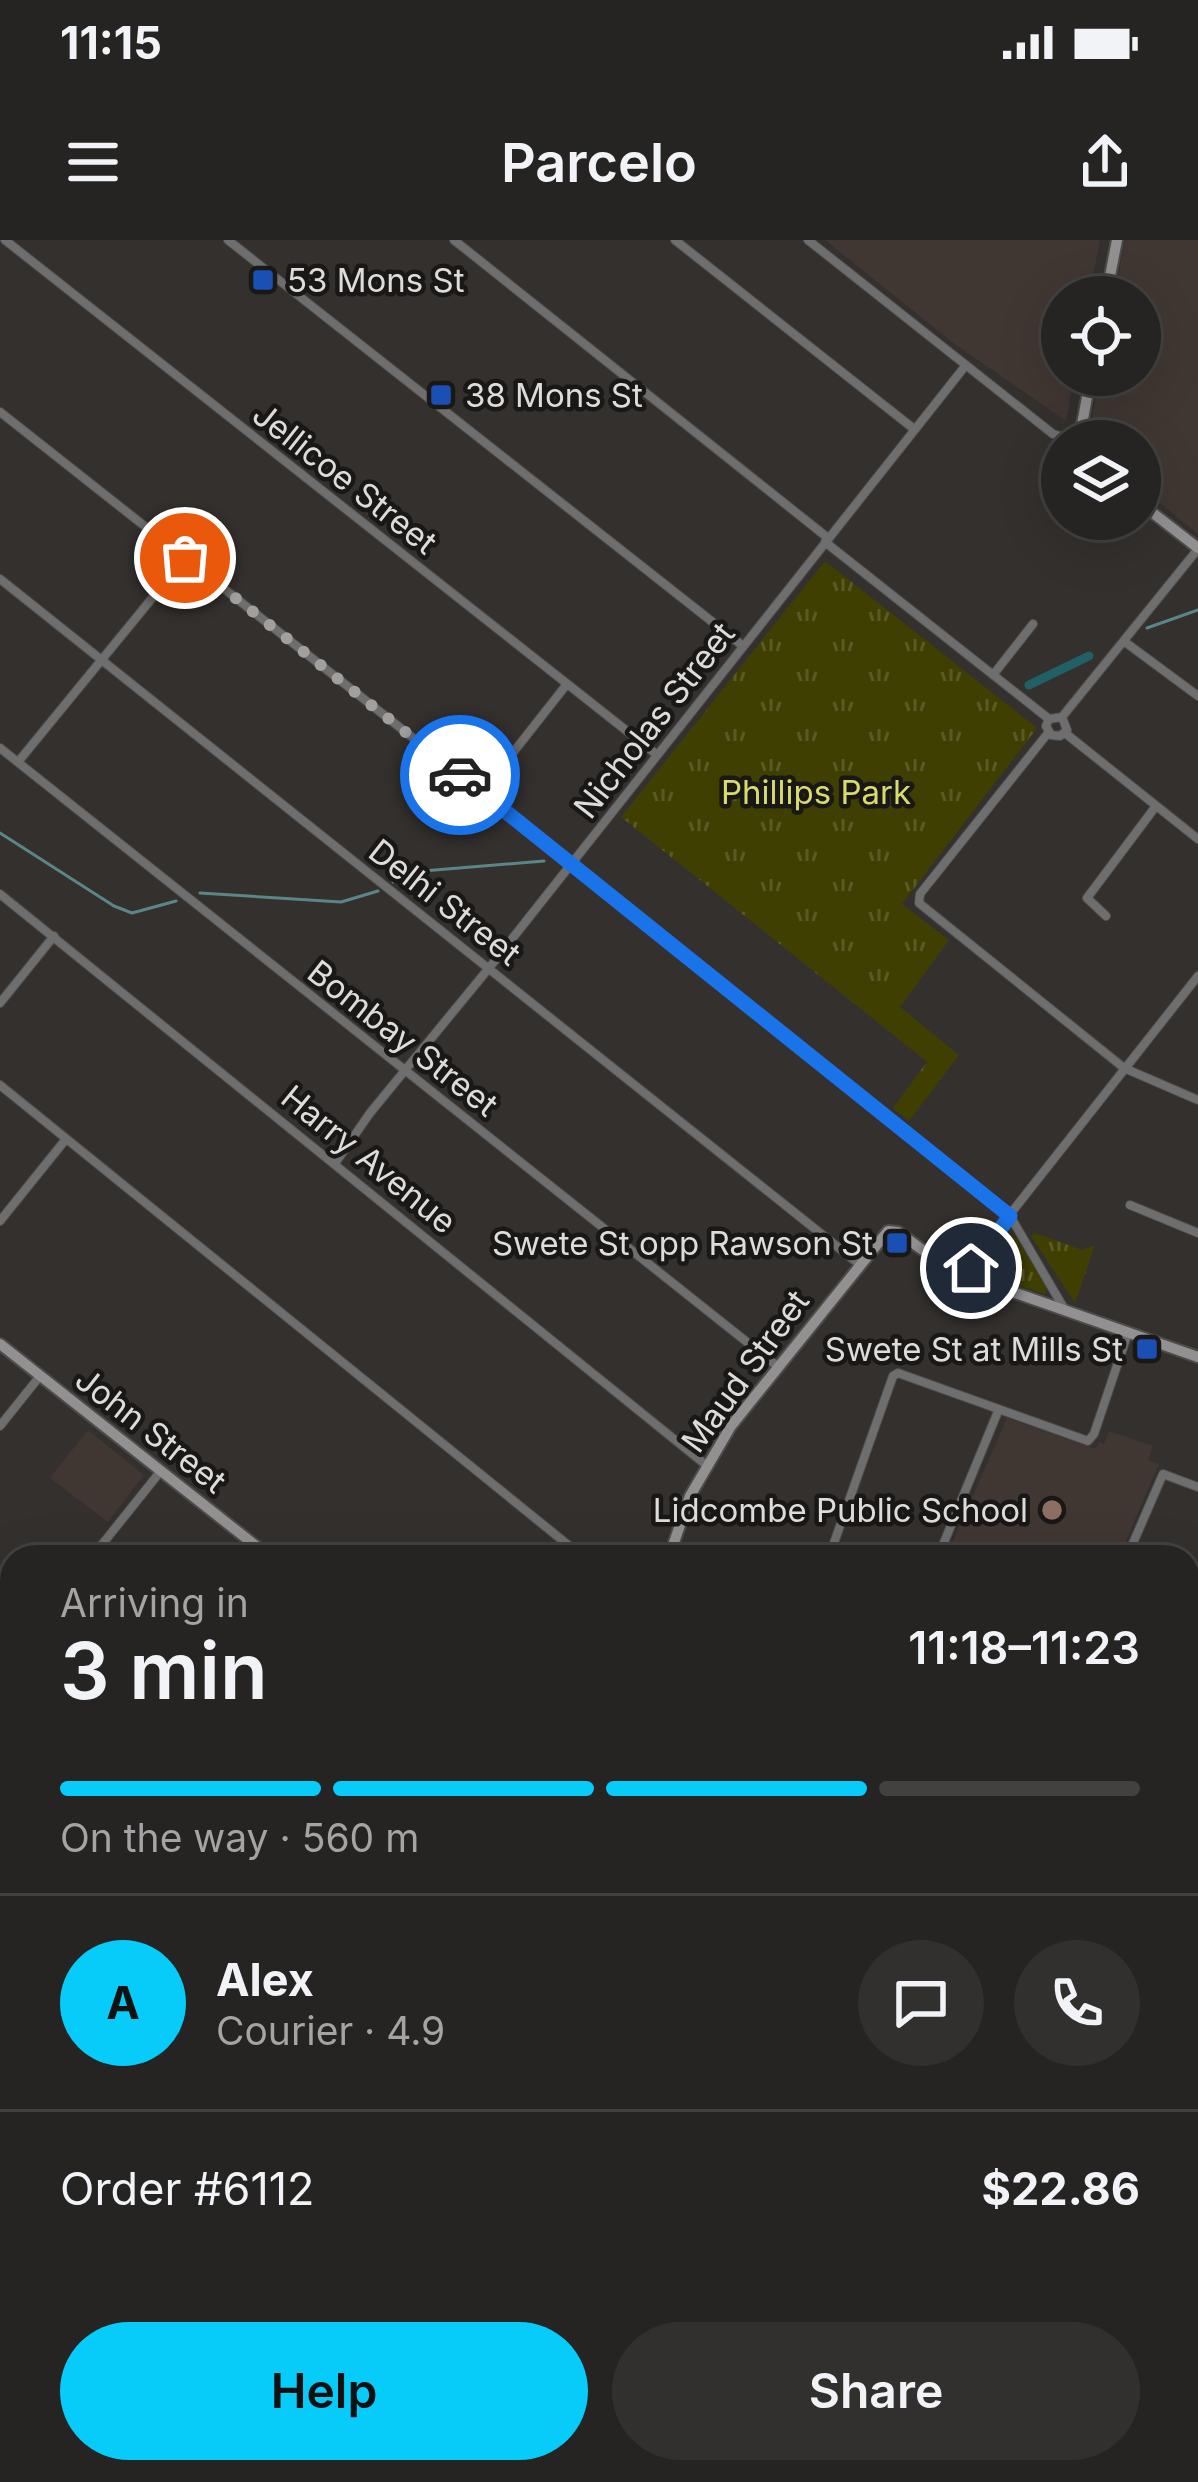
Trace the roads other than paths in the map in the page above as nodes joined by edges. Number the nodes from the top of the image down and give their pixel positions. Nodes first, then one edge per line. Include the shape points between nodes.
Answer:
1 (5, 240) edge
2 (228, 240) edge
3 (454, 240) edge
4 (675, 240) edge
5 (808, 240) edge
6 (1117, 240) edge
7 (1110, 276) edge
8 (966, 364) junction
9 (0, 412) edge
10 (1041, 424) edge
11 (914, 429) junction
12 (1161, 519) edge
13 (826, 540) junction
14 (1198, 549) edge
15 (185, 558) junction
16 (0, 578) edge
17 (1033, 624) dead end
18 (1125, 642) junction
19 (743, 646) junction
20 (101, 659) junction
21 (993, 675) junction
22 (567, 684) junction
23 (1198, 696) edge
24 (1062, 717) junction
25 (1049, 719) junction
26 (1048, 733) junction
27 (1065, 733) junction
28 (0, 748) edge
29 (656, 754) junction
30 (18, 762) junction
31 (482, 792) junction
32 (1156, 806) junction
33 (1198, 839) edge
34 (572, 863) junction
35 (0, 893) edge
36 (1106, 916) dead end
37 (54, 936) junction
38 (490, 968) junction
39 (1196, 982) edge
40 (0, 1003) edge
41 (1124, 1068) junction
42 (405, 1070) junction
43 (0, 1084) edge
44 (1198, 1100) edge
45 (66, 1139) junction
46 (336, 1162) junction
47 (1130, 1205) dead end
48 (1010, 1216) junction
49 (0, 1221) edge
50 (1198, 1233) edge
51 (859, 1264) junction
52 (968, 1277) junction
53 (1065, 1310) junction
54 (1129, 1332) junction
55 (0, 1345) edge
56 (1198, 1357) edge
57 (777, 1366) junction
58 (40, 1376) junction
59 (999, 1409) junction
60 (0, 1426) edge
61 (706, 1466) junction
62 (160, 1472) junction
63 (1198, 1487) edge
64 (102, 1545) edge
65 (254, 1545) edge
66 (568, 1545) edge
67 (673, 1545) edge
68 (833, 1545) edge
69 (943, 1545) edge
70 (1132, 1545) edge

1 - 22 street, Jellicoe Street
2 - 19 street
3 - 13 street
4 - 11 street
5 - 8 street
6 - 7 street
8 - 10 street
8 - 11 street, Nicholas Street
9 - 15 street
11 - 13 street, Nicholas Street
12 - 14 street
13 - 19 street, Nicholas Street
13 - 21 street
14 - 18 street
15 - 20 street
15 - 31 street
16 - 20 street, Delhi Street
17 - 21 street
18 - 23 street
18 - 24 street
19 - 29 street, Nicholas Street
20 - 30 street
20 - 38 street, Delhi Street
21 - 25 street
22 - 29 street, Jellicoe Street
22 - 31 street
24 - 25 street
24 - 27 street
25 - 26 street
26 - 27 street
26 - 41 street via 919,904
27 - 32 street
28 - 30 street, Bombay Street
29 - 34 street, Nicholas Street
30 - 42 street, Bombay Street
31 - 34 street
32 - 33 street
32 - 36 street via 1087,898
34 - 38 street, Nicholas Street
34 - 48 street
35 - 37 street, Harry Avenue
37 - 40 street
37 - 46 street, Harry Avenue
38 - 42 street, Nicholas Street
38 - 51 street, Delhi Street
39 - 41 street
41 - 44 street
41 - 48 street
42 - 46 street, Nicholas Street
42 - 57 street, Bombay Street
43 - 45 street
45 - 49 street
45 - 66 street
46 - 61 street, Harry Avenue
47 - 50 street
48 - 52 street
48 - 53 street
51 - 52 street, Maud Street via 888,1231 898,1232
51 - 57 street, Maud Street
52 - 53 street
53 - 54 street
54 - 56 street
54 - 59 street via 1088,1441
55 - 58 street, John Street
57 - 61 street, Maud Street
58 - 60 street
58 - 62 street, John Street
59 - 68 street via 893,1376
59 - 69 street
61 - 67 street, Maud Street
62 - 64 street
62 - 65 street, John Street
63 - 70 street via 1163,1474

